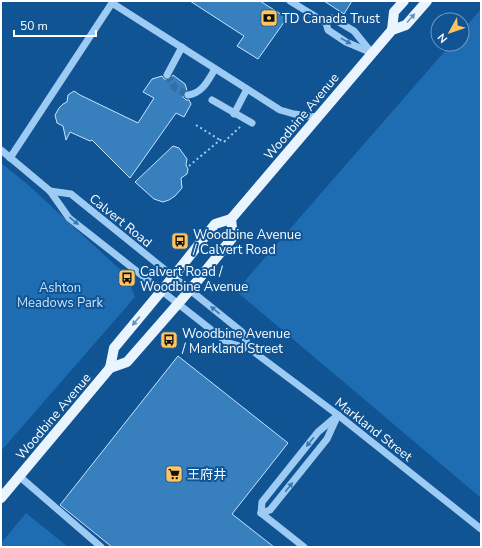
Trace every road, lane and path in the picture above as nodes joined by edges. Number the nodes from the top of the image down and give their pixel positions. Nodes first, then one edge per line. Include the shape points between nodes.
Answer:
1 (290, 1) edge
2 (404, 1) edge
3 (427, 1) edge
4 (326, 23) junction
5 (392, 30) junction
6 (182, 47) junction
7 (372, 53) junction
8 (215, 69) junction
9 (167, 75) dead end
10 (247, 89) junction
11 (188, 95) dead end
12 (212, 100) dead end
13 (234, 114) junction
14 (317, 117) junction
15 (249, 122) joint
16 (196, 125) dead end
17 (220, 140) junction
18 (1, 150) edge
19 (10, 158) junction
20 (189, 166) dead end
21 (50, 191) junction
22 (231, 219) junction
23 (173, 277) junction
24 (190, 290) junction
25 (162, 291) junction
26 (178, 304) junction
27 (250, 349) junction
28 (110, 368) junction
29 (338, 415) junction
30 (19, 476) junction
31 (1, 498) edge
32 (261, 513) junction
33 (481, 529) edge
34 (101, 547) edge
35 (304, 547) edge

1 - 4 street
2 - 5 main road via 394,12
5 -> 3 main road, Woodbine Avenue via 406,24
4 -> 7 street via 328,30 346,42
4 - 7 street via 332,18 354,31
5 - 7 main road, Woodbine Avenue
6 - 8 street
6 - 9 street
6 - 19 street via 112,3
7 - 14 main road, Woodbine Avenue
8 - 10 street
8 - 11 street via 204,88
10 - 13 street
10 - 14 street via 280,110
12 - 13 street
13 - 15 street
14 - 22 main road, Woodbine Avenue
15 - 17 path via 224,142
16 - 17 path
17 - 20 path
18 - 19 street
19 - 21 street
21 - 23 street, Calvert Road via 71,194
21 -> 25 street via 69,218
22 - 23 main road, Woodbine Avenue via 216,224
22 - 24 main road, Woodbine Avenue via 233,237
23 - 24 street, Calvert Road
23 - 25 main road, Woodbine Avenue
24 - 26 main road, Woodbine Avenue
27 -> 24 street, Markland Street via 242,332
25 - 26 street, Markland Street
25 -> 28 main road, Woodbine Avenue via 114,348
26 - 27 street, Markland Street via 228,343
26 - 28 main road, Woodbine Avenue via 126,362
27 - 29 street, Markland Street
28 - 30 main road, Woodbine Avenue
32 -> 29 street via 270,510 327,439
29 -> 32 street via 318,432 262,502
29 - 33 street, Markland Street
30 - 31 main road, Woodbine Avenue
30 - 34 street
32 - 35 street

